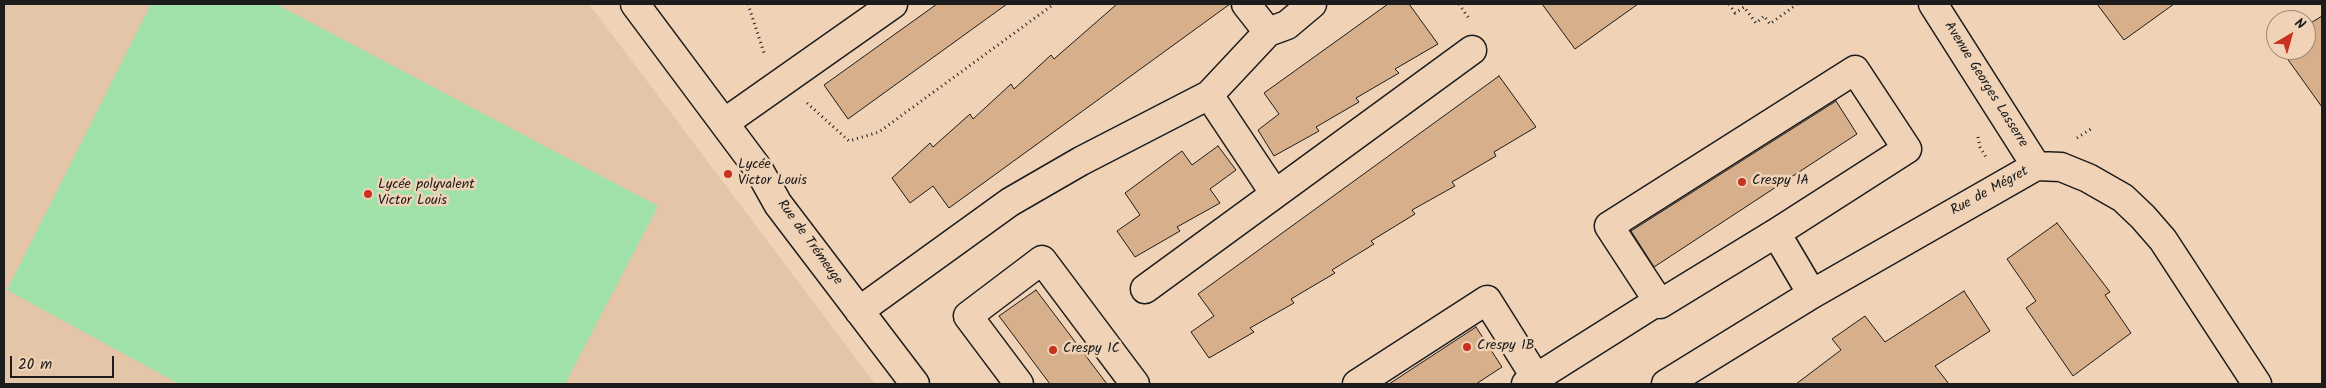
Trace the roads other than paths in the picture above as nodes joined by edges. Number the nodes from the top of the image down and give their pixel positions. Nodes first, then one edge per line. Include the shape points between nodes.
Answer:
1 (635, 4) edge
2 (893, 4) edge
3 (1246, 4) edge
4 (1312, 4) edge
5 (1933, 4) edge
6 (1268, 32) junction
7 (1472, 50) dead end
8 (1209, 95) junction
9 (724, 123) junction
10 (2036, 166) junction
11 (1275, 194) junction
12 (1776, 233) junction
13 (1145, 288) dead end
14 (1812, 294) junction
15 (1658, 301) junction
16 (859, 311) junction
17 (1531, 381) edge
18 (915, 384) edge
19 (1019, 384) edge
20 (1135, 384) edge
21 (1357, 384) edge
22 (1666, 384) edge
23 (2257, 384) edge

1 - 9 street, Rue de Trémeuge
2 - 9 street
3 - 6 street
4 - 6 street via 1287,24
5 - 10 street, Avenue Georges Lasserre
6 - 8 street
7 - 11 street
8 - 11 street
8 - 16 street via 1010,202
9 - 16 street, Rue de Trémeuge via 759,170 778,204
10 - 14 street, Rue de Mégret
10 - 23 street, Rue de Mégret via 2061,168 2088,178 2123,198 2143,217 2163,240
11 - 13 street
12 - 14 street
12 - 15 street via 1660,304
12 - 15 street via 1908,149 1855,70 1608,226
14 - 22 street, Rue de Mégret
15 - 17 street
16 - 18 street, Rue de Trémeuge
17 - 21 street via 1487,300
19 - 20 street via 968,316 1042,260

